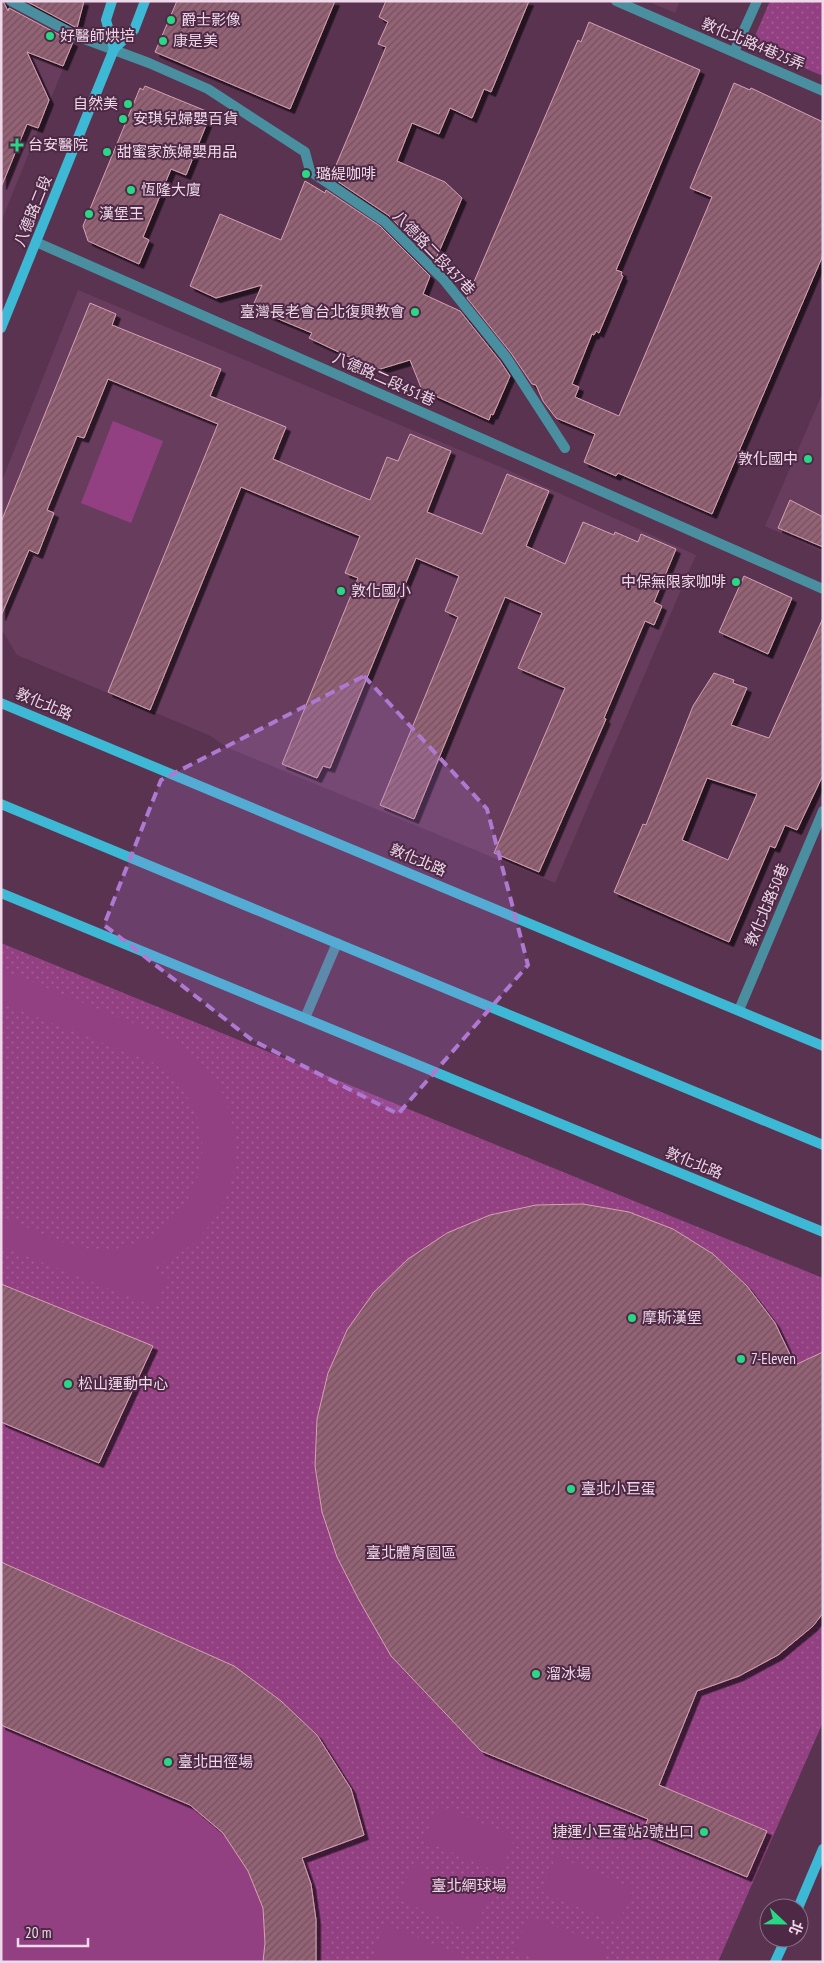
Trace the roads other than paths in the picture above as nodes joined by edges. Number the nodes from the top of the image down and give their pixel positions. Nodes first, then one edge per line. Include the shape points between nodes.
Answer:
1 (11, 1) edge
2 (112, 1) edge
3 (145, 1) edge
4 (616, 1) edge
5 (757, 1) edge
6 (114, 50) junction
7 (734, 52) junction
8 (823, 91) edge
9 (36, 242) junction
10 (1, 328) edge
11 (565, 448) dead end
12 (823, 589) edge
13 (1, 703) edge
14 (1, 804) edge
15 (823, 811) edge
16 (1, 893) edge
17 (337, 943) junction
18 (739, 1010) junction
19 (305, 1018) junction
20 (823, 1046) edge
21 (823, 1145) edge
22 (823, 1232) edge
23 (823, 1849) edge
24 (802, 1898) edge
25 (782, 1948) edge
26 (776, 1962) edge

1 - 6 street, 八德路二段437巷 via 79,37
2 - 6 main road via 106,20
3 - 6 main road, 八德路二段 via 134,30
4 - 7 street, 敦化北路4巷25弄
5 - 7 street
6 - 9 main road, 八德路二段
6 - 11 street, 八德路二段437巷 via 208,88 305,152 310,171 384,221 444,280 506,357
7 - 8 street, 敦化北路4巷25弄
9 - 10 main road, 八德路二段
9 - 12 street, 八德路二段451巷
13 - 18 main road, 敦化北路
14 - 17 main road
15 - 18 street, 敦化北路50巷
16 - 19 main road, 敦化北路
17 - 19 street
17 - 21 main road
18 - 20 main road, 敦化北路
19 - 22 main road, 敦化北路
23 - 24 main road
25 - 26 main road

